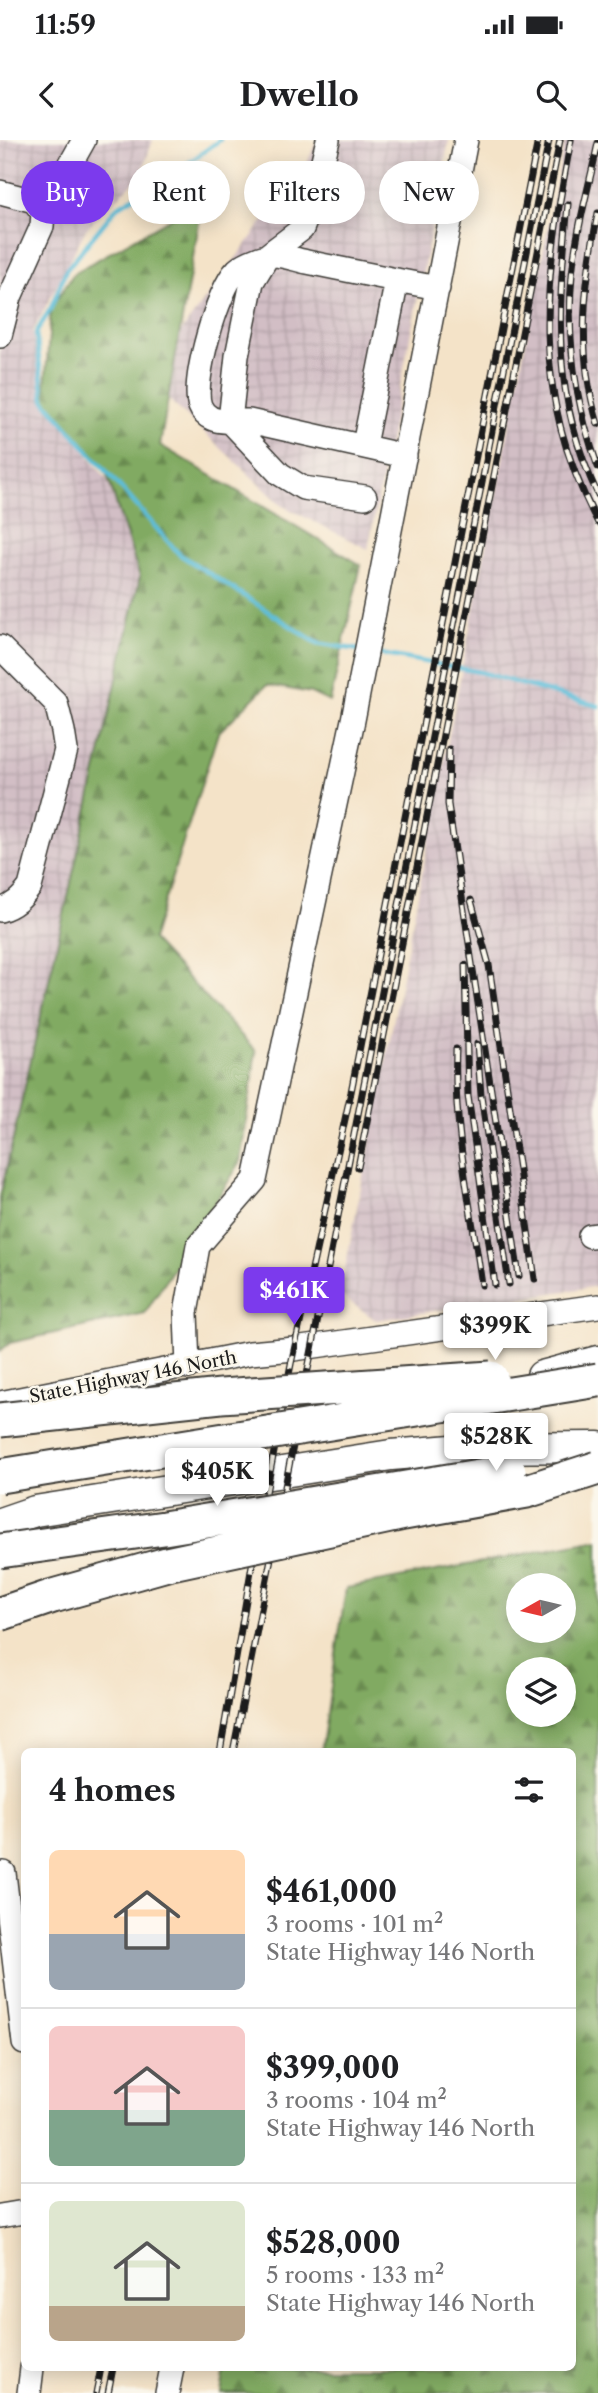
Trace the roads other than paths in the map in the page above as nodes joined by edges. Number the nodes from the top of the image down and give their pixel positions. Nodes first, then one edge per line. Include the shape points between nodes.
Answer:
1 (84, 140) edge
2 (328, 140) edge
3 (466, 140) edge
4 (72, 161) edge
5 (0, 192) edge
6 (21, 198) edge
7 (42, 224) edge
8 (268, 254) junction
9 (397, 280) junction
10 (438, 288) junction
11 (0, 336) edge
12 (230, 421) junction
13 (364, 445) junction
14 (405, 456) junction
15 (365, 497) dead end
16 (0, 647) edge
17 (0, 910) edge
18 (598, 1306) edge
19 (598, 1361) edge
20 (188, 1367) junction
21 (598, 1371) edge
22 (598, 1380) edge
23 (0, 1403) edge
24 (0, 1420) edge
25 (598, 1447) edge
26 (0, 1459) edge
27 (598, 1467) edge
28 (0, 1476) edge
29 (0, 1523) edge
30 (0, 1551) edge
31 (0, 1614) edge
32 (4, 1873) dead end
33 (21, 2018) edge
34 (21, 2212) edge
35 (0, 2216) edge
36 (32, 2371) edge
37 (171, 2371) edge
38 (29, 2393) edge
39 (167, 2393) edge

1 - 4 street
2 - 8 street via 302,229
3 - 10 street
5 - 6 street
7 - 11 street via 10,297
8 - 9 street
8 - 12 street via 252,282
8 - 12 street via 237,270 224,290 199,374 201,409 219,422
9 - 10 street
9 - 13 street
10 - 14 street
12 - 13 street
12 - 15 street via 280,474 303,488
13 - 14 street
14 - 20 street via 255,1180 198,1246 186,1313
16 - 17 street via 56,703 66,750 30,887 21,899
18 - 20 street, State Highway 146 North via 250,1353
19 - 26 main road via 405,1411
20 - 23 street, State Highway 146 North
21 - 24 highway, bridge via 221,1396
22 - 28 highway, bridge
25 - 29 main road via 476,1448 391,1455 35,1511
27 - 30 highway, bridge via 527,1469
27 - 31 highway, bridge via 527,1491 167,1564
32 - 33 street
34 - 35 street
36 - 38 street
37 - 39 street

